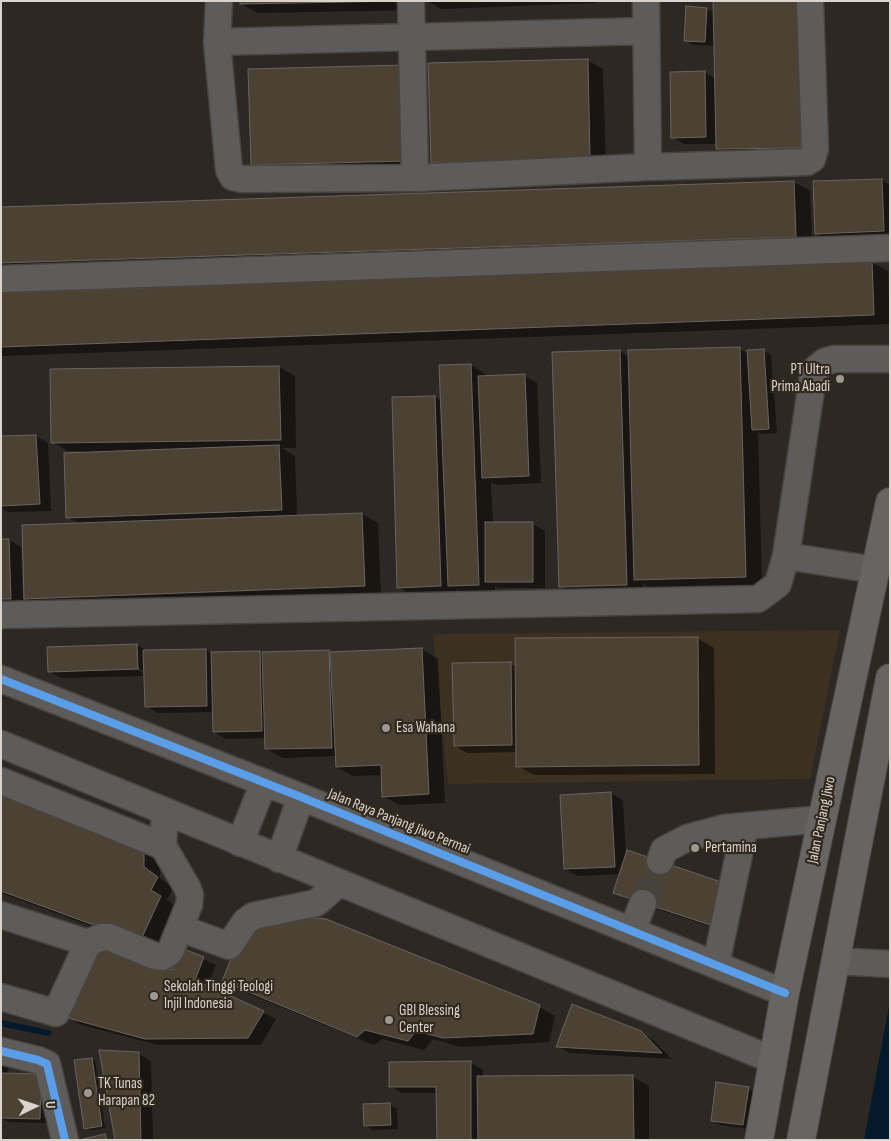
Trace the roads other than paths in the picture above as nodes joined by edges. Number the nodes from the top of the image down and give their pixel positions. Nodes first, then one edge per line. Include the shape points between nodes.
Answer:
1 (220, 1) edge
2 (411, 1) edge
3 (646, 1) edge
4 (810, 1) edge
5 (646, 31) junction
6 (412, 37) junction
7 (217, 42) junction
8 (648, 167) junction
9 (414, 178) junction
10 (890, 248) edge
11 (1, 279) edge
12 (890, 359) edge
13 (890, 502) edge
14 (786, 556) junction
15 (875, 570) junction
16 (1, 615) edge
17 (890, 678) edge
18 (1, 679) edge
19 (3, 751) edge
20 (1, 781) edge
21 (264, 782) junction
22 (301, 797) junction
23 (166, 812) junction
24 (822, 819) junction
25 (745, 826) junction
26 (240, 843) junction
27 (163, 846) junction
28 (279, 858) junction
29 (660, 861) tunnel mouth
30 (339, 883) junction
31 (644, 903) tunnel mouth
32 (1, 915) edge
33 (180, 928) junction
34 (632, 931) junction
35 (88, 943) junction
36 (836, 961) junction
37 (716, 964) junction
38 (888, 964) edge
39 (785, 993) junction
40 (1, 996) edge
41 (1, 1051) edge
42 (773, 1060) junction
43 (65, 1140) edge
44 (759, 1140) edge
45 (801, 1140) edge

1 - 7 street
2 - 6 street
3 - 5 street
4 - 8 street via 815,149 812,159 807,162
5 - 6 street
5 - 8 street
6 - 7 street
6 - 9 street
7 - 9 street via 233,177
8 - 9 street
10 - 11 street
12 - 14 street via 834,359 817,368 813,376
13 - 15 main road, Jalan Panjang Jiwo
14 - 15 street
14 - 16 street via 778,584 758,599
15 - 24 main road, Jalan Panjang Jiwo
17 - 36 main road
18 - 21 street, Jalan Raya Panjang Jiwo Permai
19 - 23 street
20 - 27 street
21 - 22 street, Jalan Raya Panjang Jiwo Permai
21 - 26 street
22 - 28 street
22 - 34 street, Jalan Raya Panjang Jiwo Permai
23 - 26 street
23 - 27 street
24 - 25 street
24 - 39 main road, Jalan Panjang Jiwo
25 - 29 street via 687,838 664,850
25 - 37 street
26 - 28 street
27 - 33 street via 190,895
28 - 30 street
30 - 33 street via 316,903 253,916 229,946
30 - 42 street
31 - 34 street
32 - 35 street
33 - 35 street via 170,952 162,957 109,937
34 - 37 street, Jalan Raya Panjang Jiwo Permai
35 - 40 street via 56,1013
36 - 38 street
36 - 45 main road
37 - 39 street, Jalan Raya Panjang Jiwo Permai
39 - 42 main road, Jalan Panjang Jiwo
41 - 43 street via 47,1064
42 - 44 main road, Jalan Panjang Jiwo

